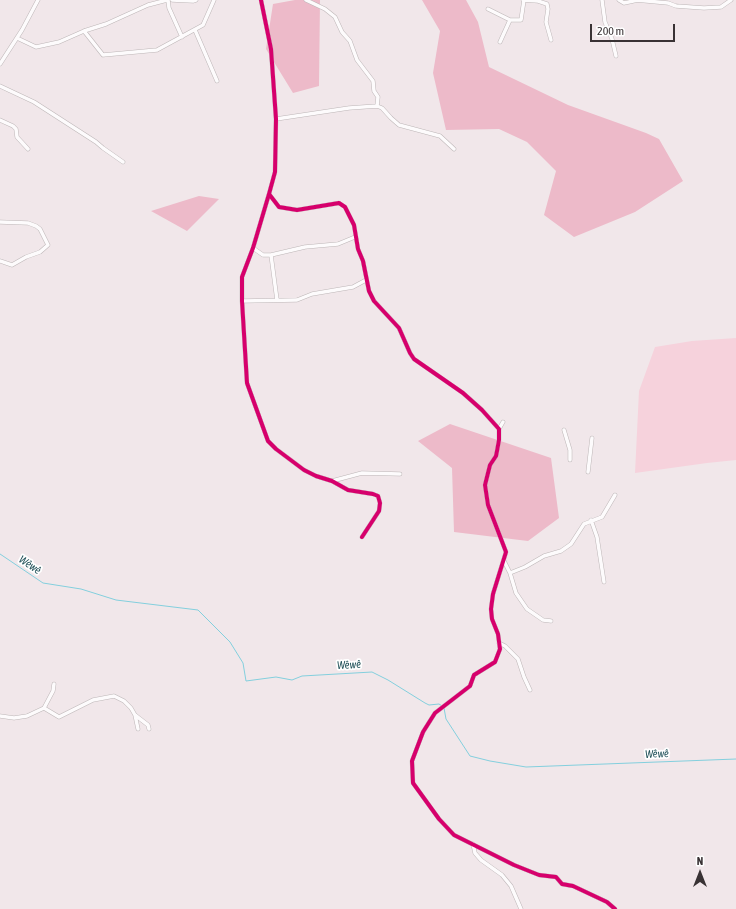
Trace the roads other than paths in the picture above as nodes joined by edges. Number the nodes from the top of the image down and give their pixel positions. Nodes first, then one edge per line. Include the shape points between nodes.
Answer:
1 (36, 0) edge
2 (168, 0) edge
3 (172, 0) edge
4 (196, 0) edge
5 (214, 0) edge
6 (261, 0) edge
7 (306, 0) edge
8 (523, 0) edge
9 (602, 0) edge
10 (619, 0) edge
11 (637, 0) edge
12 (731, 0) edge
13 (488, 9) dead end
14 (510, 20) junction
15 (195, 30) junction
16 (84, 31) junction
17 (182, 37) junction
18 (17, 38) junction
19 (551, 40) dead end
20 (500, 42) dead end
21 (616, 56) dead end
22 (0, 64) edge
23 (217, 81) dead end
24 (0, 86) edge
25 (377, 106) junction
26 (276, 119) junction
27 (0, 120) edge
28 (28, 149) dead end
29 (454, 149) dead end
30 (123, 162) dead end
31 (269, 194) junction
32 (0, 222) edge
33 (355, 238) junction
34 (252, 248) junction
35 (271, 255) junction
36 (0, 262) edge
37 (366, 280) junction
38 (277, 300) junction
39 (242, 301) junction
40 (503, 422) dead end
41 (499, 429) junction
42 (564, 430) dead end
43 (592, 438) dead end
44 (570, 460) dead end
45 (588, 472) dead end
46 (400, 474) dead end
47 (332, 481) junction
48 (615, 495) dead end
49 (591, 520) junction
50 (362, 537) dead end
51 (504, 561) junction
52 (510, 573) junction
53 (604, 582) dead end
54 (551, 621) dead end
55 (499, 643) junction
56 (54, 684) dead end
57 (530, 690) dead end
58 (44, 708) junction
59 (135, 715) junction
60 (0, 716) edge
61 (138, 729) dead end
62 (149, 729) dead end
63 (473, 844) junction
64 (521, 909) edge
65 (615, 909) edge

1 - 18 street
2 - 16 street via 148,5
2 - 17 street
3 - 4 street
5 - 15 street via 204,25
6 - 26 street via 271,49
7 - 25 street via 335,17 342,32 350,41 357,60 373,81 374,91 378,97
8 - 14 street via 521,20
8 - 19 street via 547,4 546,22
9 - 21 street via 605,22
10 - 11 street via 624,3
11 - 12 street via 704,8 721,6
13 - 14 street
14 - 20 street
15 - 17 street
15 - 23 street
16 - 17 street via 103,55 157,50
16 - 18 street via 59,42 36,47
18 - 22 street
24 - 30 street via 34,102
25 - 26 street
25 - 29 street via 399,124 440,136
26 - 31 street via 275,172
27 - 28 street via 16,129 17,137
31 - 33 street via 280,207 297,210 339,203 352,218
31 - 34 street
32 - 36 street via 28,223 36,226 48,245 40,252 12,265
33 - 35 street via 338,244 305,246
33 - 37 street
34 - 35 street via 263,255
34 - 39 street via 242,276
35 - 38 street
37 - 38 street via 353,287 312,294 297,300
37 - 41 street via 374,301 399,328 414,359 463,393
38 - 39 street
39 - 47 street via 247,383 268,441 304,470
40 - 41 street
41 - 51 street via 496,456 490,465 485,485 488,505 505,547
42 - 44 street
43 - 45 street
46 - 47 street via 362,473
47 - 50 street via 348,490 373,494 379,499 379,511
48 - 49 street via 602,517
49 - 52 street via 584,524 571,544 561,551 544,556
49 - 53 street via 597,537
51 - 52 street
51 - 55 street via 491,609
52 - 54 street via 516,593 527,609 543,620
55 - 57 street via 506,646 518,659
55 - 63 street via 500,649 495,662 474,675 470,686 435,713 412,762 413,779 418,791 454,834
56 - 58 street
58 - 59 street via 59,717 93,700 114,696 124,701
58 - 60 street via 27,716
59 - 61 street
59 - 62 street via 148,725
63 - 64 street via 481,860 502,875 511,886
63 - 65 street via 539,875 556,877 562,884 573,886

